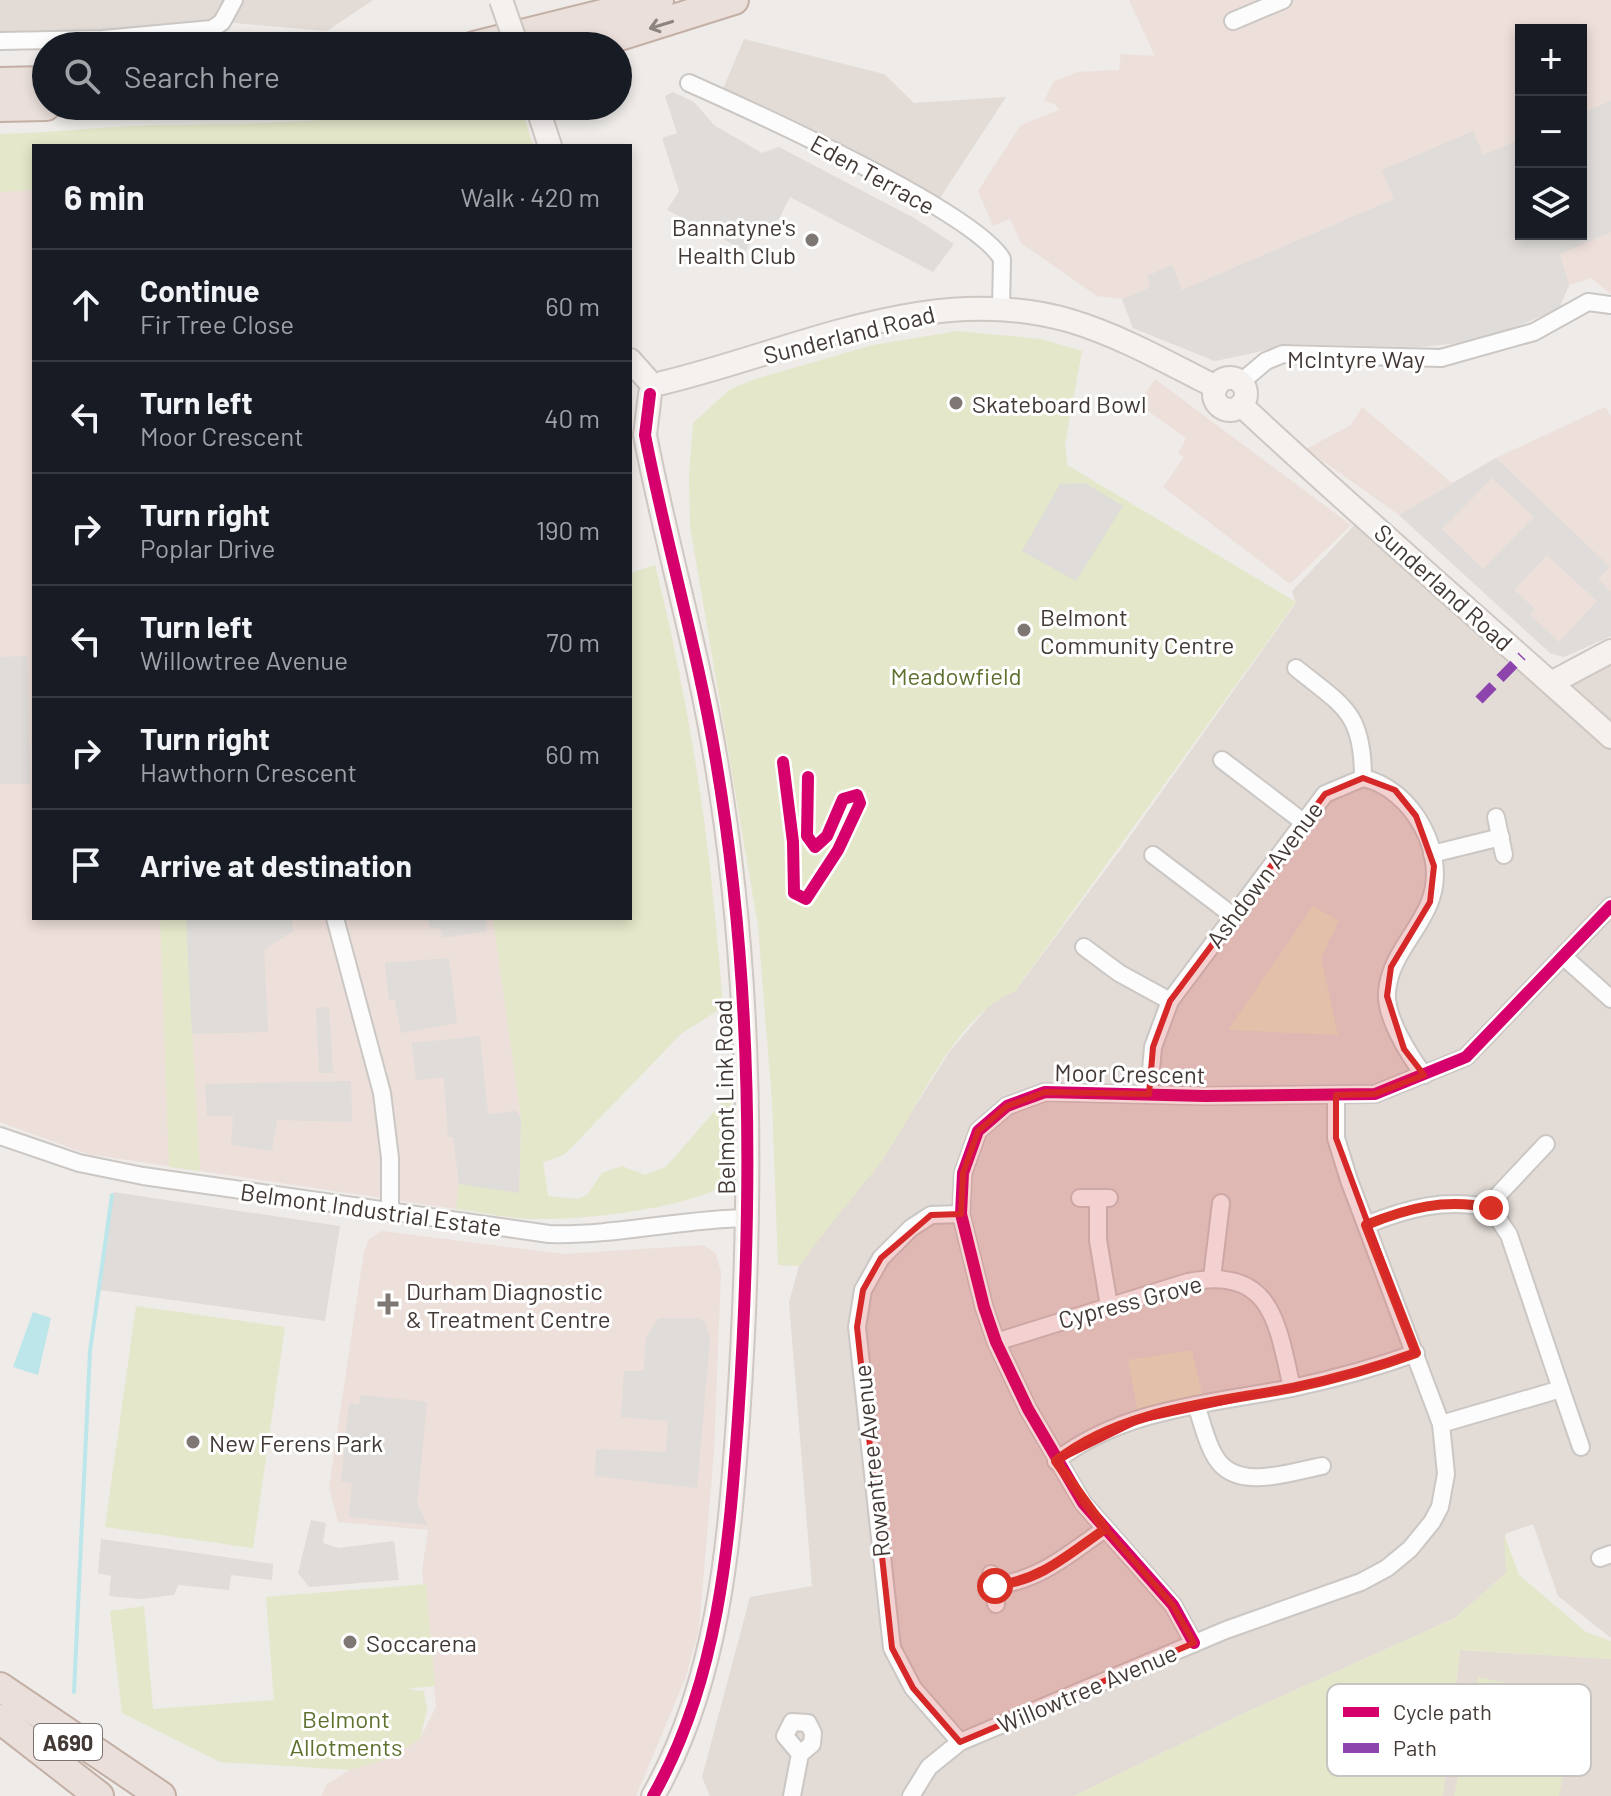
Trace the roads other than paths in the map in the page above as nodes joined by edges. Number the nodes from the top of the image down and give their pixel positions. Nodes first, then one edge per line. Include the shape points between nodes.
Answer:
1 (234, 0) edge
2 (501, 0) edge
3 (659, 0) edge
4 (734, 0) edge
5 (1283, 0) edge
6 (1233, 21) dead end
7 (179, 32) edge
8 (512, 32) edge
9 (530, 32) edge
10 (632, 32) edge
11 (32, 40) edge
12 (0, 41) edge
13 (32, 81) edge
14 (0, 82) edge
15 (689, 83) dead end
16 (32, 106) edge
17 (0, 107) edge
18 (542, 120) edge
19 (549, 144) edge
20 (1611, 305) edge
21 (1001, 308) junction
22 (632, 362) edge
23 (653, 385) junction
24 (1241, 393) junction
25 (1611, 651) edge
26 (1296, 668) dead end
27 (1551, 683) junction
28 (1611, 737) edge
29 (1222, 760) dead end
30 (1363, 778) junction
31 (1496, 817) dead end
32 (1302, 821) junction
33 (1501, 837) junction
34 (1432, 854) junction
35 (1153, 855) dead end
36 (1504, 855) dead end
37 (1611, 906) edge
38 (1232, 915) junction
39 (336, 920) edge
40 (1084, 947) dead end
41 (1564, 957) junction
42 (1611, 999) edge
43 (1170, 1001) junction
44 (1424, 1075) junction
45 (1149, 1094) junction
46 (1336, 1095) junction
47 (0, 1136) edge
48 (1544, 1142) dead end
49 (1080, 1198) dead end
50 (1220, 1203) dead end
51 (1491, 1208) junction
52 (390, 1213) junction
53 (961, 1214) junction
54 (747, 1218) junction
55 (1366, 1225) junction
56 (1212, 1278) junction
57 (1109, 1306) junction
58 (996, 1342) junction
59 (1416, 1353) junction
60 (1292, 1388) junction
61 (1561, 1389) junction
62 (1196, 1405) junction
63 (1441, 1424) junction
64 (1581, 1447) dead end
65 (1056, 1461) junction
66 (1322, 1466) dead end
67 (1105, 1529) junction
68 (996, 1604) dead end
69 (1194, 1643) junction
70 (0, 1687) edge
71 (0, 1719) edge
72 (960, 1742) junction
73 (800, 1754) dead end
74 (659, 1794) edge
75 (99, 1796) edge
76 (136, 1796) edge
77 (161, 1796) edge
78 (792, 1796) edge
79 (911, 1796) edge

1 - 7 street via 212,29
2 - 8 street, bridge
3 - 9 highway
4 -> 10 highway
5 - 6 street
11 - 12 street
13 - 14 highway
15 - 21 street, Eden Terrace via 787,127 981,237 1002,259
16 - 17 highway
18 - 19 street
20 - 24 street, McIntyre Way via 1588,302 1534,332 1441,358 1283,354 1258,366
21 - 23 street, Sunderland Road via 922,310
21 - 24 street, Sunderland Road via 1089,328 1216,387 1215,399 1223,408 1233,409
22 - 23 street
23 - 54 street, Belmont Link Road via 645,435 711,731 735,890 749,1089
24 - 27 street, Sunderland Road via 1288,451
25 - 27 street
26 - 30 street via 1356,722
27 - 28 street, Sunderland Road
29 - 32 street
30 - 32 street, Ashdown Avenue via 1325,794
30 - 34 street via 1395,790 1416,816
31 - 33 street
32 - 38 street, Ashdown Avenue
33 - 34 street
33 - 36 street
34 - 44 street via 1430,902 1391,967 1387,996 1404,1049
35 - 38 street
37 - 41 street, Moor Crescent
38 - 43 street, Ashdown Avenue
39 - 52 street via 382,1093
40 - 43 street
41 - 42 street
41 - 44 street, Moor Crescent via 1466,1057
43 - 45 street, Ashdown Avenue via 1153,1047
44 - 46 street, Moor Crescent via 1375,1094
45 - 46 street, Moor Crescent
45 - 53 street, Moor Crescent via 1045,1092 1007,1106 978,1131 963,1173
46 - 55 street, Willowtree Avenue via 1336,1138
47 - 52 street, Belmont Industrial Estate via 117,1171
48 - 51 street
49 - 57 street via 1104,1198 1098,1240
50 - 56 street
51 - 55 street via 1432,1203
51 - 61 street via 1509,1235
52 - 54 street, Belmont Industrial Estate via 578,1235
53 - 58 street, Moor Crescent
53 - 72 street, Rowantree Avenue via 931,1215 881,1258 863,1290 857,1327 892,1648 913,1688
54 - 74 street, Belmont Link Road via 733,1479 717,1610 695,1696
55 - 59 street, Willowtree Avenue
56 - 57 street, Cypress Grove
56 - 60 street, Cypress Grove via 1239,1281 1267,1302
57 - 58 street, Cypress Grove
58 - 65 street, Moor Crescent
59 - 60 street
59 - 63 street, Willowtree Avenue
60 - 62 street
61 - 63 street
61 - 64 street
62 - 65 street via 1096,1436
62 - 66 street via 1215,1457 1226,1470 1244,1477 1269,1476
63 - 69 street, Willowtree Avenue via 1446,1474 1440,1507 1410,1549 1361,1582
65 - 67 street, Moor Crescent
67 - 68 street via 1026,1581 993,1580
67 - 69 street, Moor Crescent via 1173,1605
69 - 72 street, Willowtree Avenue
70 - 76 highway, A690
70 - 77 highway
71 - 75 highway, A690
72 - 79 street, Willowtree Avenue via 929,1767
73 - 78 street

